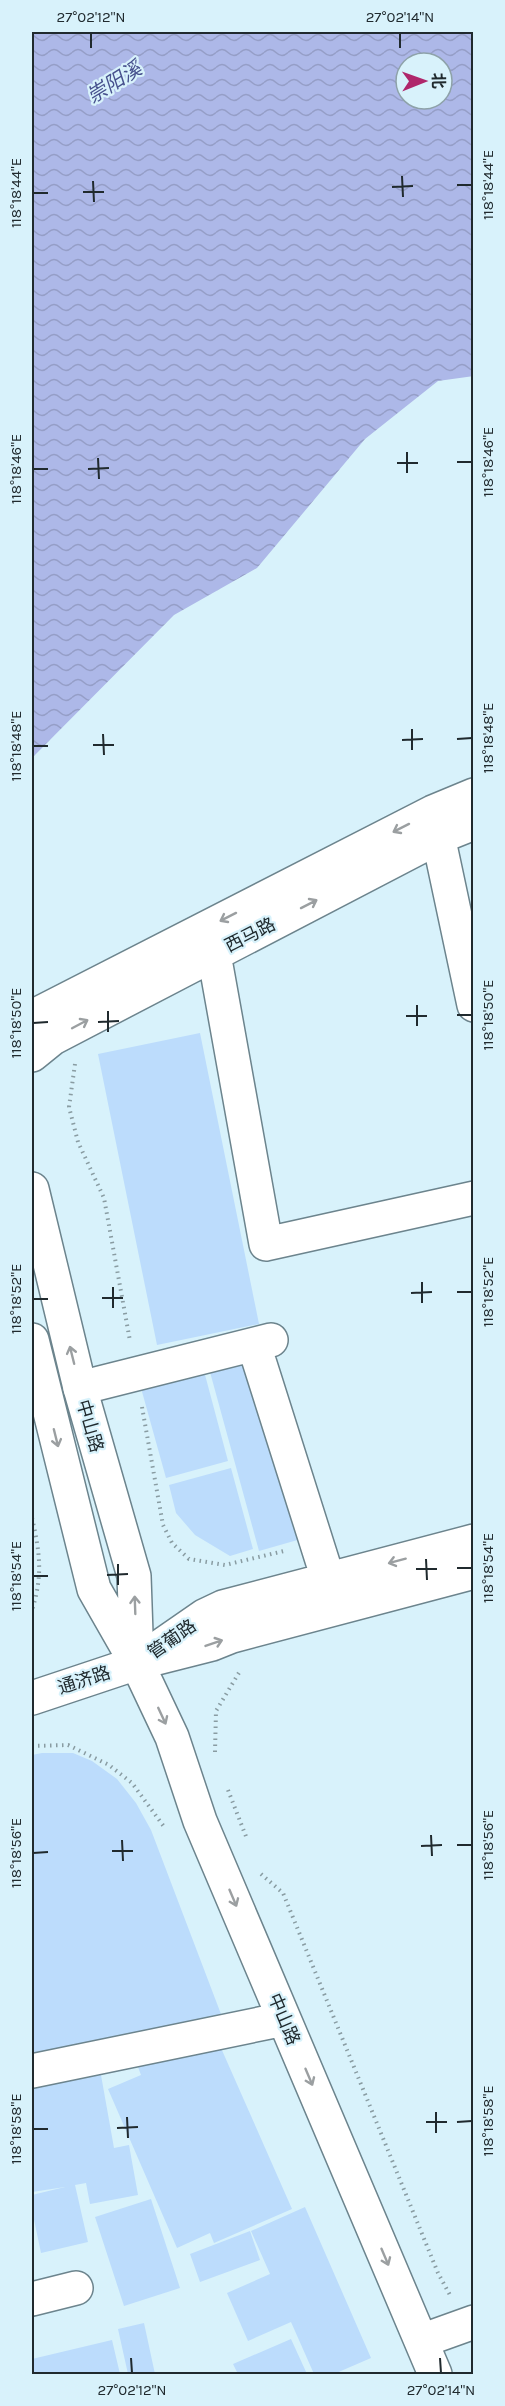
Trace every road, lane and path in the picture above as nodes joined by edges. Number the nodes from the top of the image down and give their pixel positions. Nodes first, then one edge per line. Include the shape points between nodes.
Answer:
1 (474, 795) edge
2 (474, 823) edge
3 (436, 824) junction
4 (214, 954) junction
5 (474, 1005) edge
6 (32, 1017) edge
7 (32, 1055) edge
8 (76, 1056) dead end
9 (32, 1189) edge
10 (474, 1198) edge
11 (32, 1341) edge
12 (136, 1374) junction
13 (80, 1388) junction
14 (32, 1518) edge
15 (474, 1541) edge
16 (317, 1544) junction
17 (474, 1572) edge
18 (333, 1594) junction
19 (32, 1610) edge
20 (137, 1663) junction
21 (247, 1666) dead end
22 (32, 1698) edge
23 (214, 1756) dead end
24 (227, 1789) dead end
25 (249, 1843) dead end
26 (257, 1865) dead end
27 (284, 2019) junction
28 (32, 2071) edge
29 (76, 2288) dead end
30 (32, 2299) edge
31 (470, 2324) edge
32 (421, 2341) junction
33 (435, 2374) edge

1 - 3 street, 西马路
2 - 3 street, 西马路
4 -> 3 street, 西马路
3 - 5 street
3 -> 6 street, 西马路
7 -> 4 street, 西马路 via 53,1038
4 - 10 street via 266,1244
8 - 12 path via 69,1107 78,1142 104,1198
13 -> 9 street, 中山路
11 -> 20 street, 中山路 via 94,1589
12 - 13 street
12 - 16 path via 163,1525 172,1543 189,1559 225,1565
12 - 16 street via 262,1342
20 -> 13 street, 中山路 via 134,1576
14 - 19 path via 40,1553 39,1590
15 -> 18 street, 管葡路
16 - 18 street
17 - 18 street, 管葡路
18 - 20 street, 管葡路 via 223,1607
20 - 22 street, 通济路
20 -> 27 street, 中山路 via 172,1737 200,1821
21 - 23 path via 239,1672 216,1711
24 - 25 path
26 - 31 path via 262,1876 283,1893 438,2273
27 - 28 street
27 -> 32 street, 中山路
29 - 30 street
31 - 32 street
32 - 33 street, 中山路

